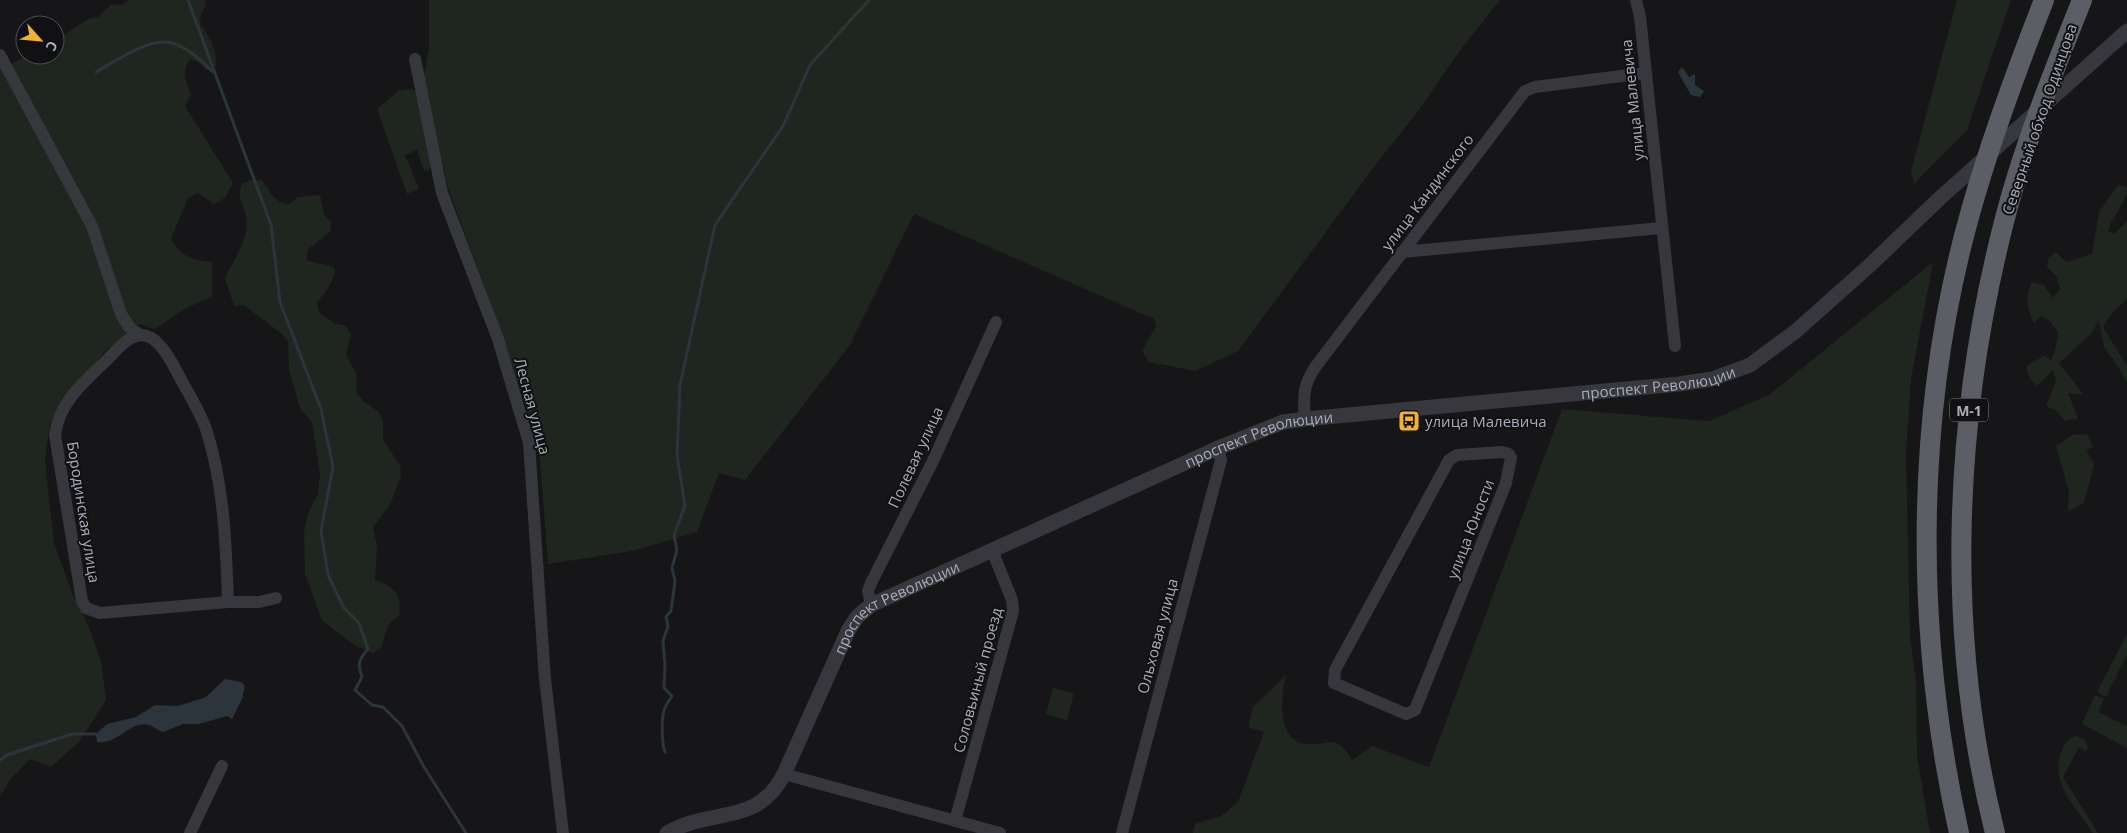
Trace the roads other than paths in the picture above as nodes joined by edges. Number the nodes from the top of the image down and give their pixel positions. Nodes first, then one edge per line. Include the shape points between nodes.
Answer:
1 (1636, 0) edge
2 (2044, 0) edge
3 (2082, 0) edge
4 (2127, 31) edge
5 (0, 55) edge
6 (415, 59) dead end
7 (1645, 73) junction
8 (1661, 228) junction
9 (1402, 252) junction
10 (996, 322) dead end
11 (140, 335) junction
12 (1675, 346) dead end
13 (1305, 419) junction
14 (1218, 448) junction
15 (992, 550) junction
16 (276, 598) dead end
17 (228, 602) junction
18 (871, 605) junction
19 (1359, 628) joint
20 (222, 766) dead end
21 (784, 774) junction
22 (955, 821) junction
23 (190, 833) edge
24 (563, 833) edge
25 (667, 833) edge
26 (1000, 833) edge
27 (1122, 833) edge
28 (1959, 833) edge
29 (1995, 833) edge

1 - 7 street, улица Малевича
2 - 28 highway, М-1 via 1970,212 1945,332 1931,439 1927,550 1933,679
3 - 29 highway, Северный обход Одинцова / М-1 via 2021,163 2004,221 1979,338 1966,442 1962,550 1967,666 1975,733
4 - 13 street, проспект Революции via 1940,198 1852,282 1796,331 1750,365 1712,379
5 - 11 street via 92,226 121,314 129,327
6 - 24 street, Лесная улица via 442,193 498,339 529,443 545,679
7 - 8 street, улица Малевича
7 - 9 street, улица Кандинского via 1525,91
8 - 9 street
8 - 12 street, улица Малевича
9 - 13 street, улица Кандинского via 1307,379 1302,394
10 - 18 street, Полевая улица via 927,474 871,583 868,591
11 - 17 street via 149,336 157,342 172,362 206,429 224,526
11 - 17 street, Бородинская улица via 121,346 80,386 60,413 57,424 55,435 82,601 86,608 100,613
13 - 14 street, проспект Революции via 1283,422
14 - 15 street, проспект Революции
14 - 27 street, Ольховая улица via 1220,460
15 - 18 street, проспект Революции
15 - 22 street, Соловьиный проезд via 1012,600 1013,611
16 - 17 street, Бородинская улица via 259,602
18 - 21 street, проспект Революции via 848,630
19 - 19 street, улица Юности via 1448,460 1457,455 1509,454 1512,458 1506,483 1419,703 1411,713 1406,714 1334,683 1335,670
20 - 23 street
21 - 22 street
21 - 25 street, проспект Революции via 771,796 760,804 748,810 679,826
22 - 26 street

